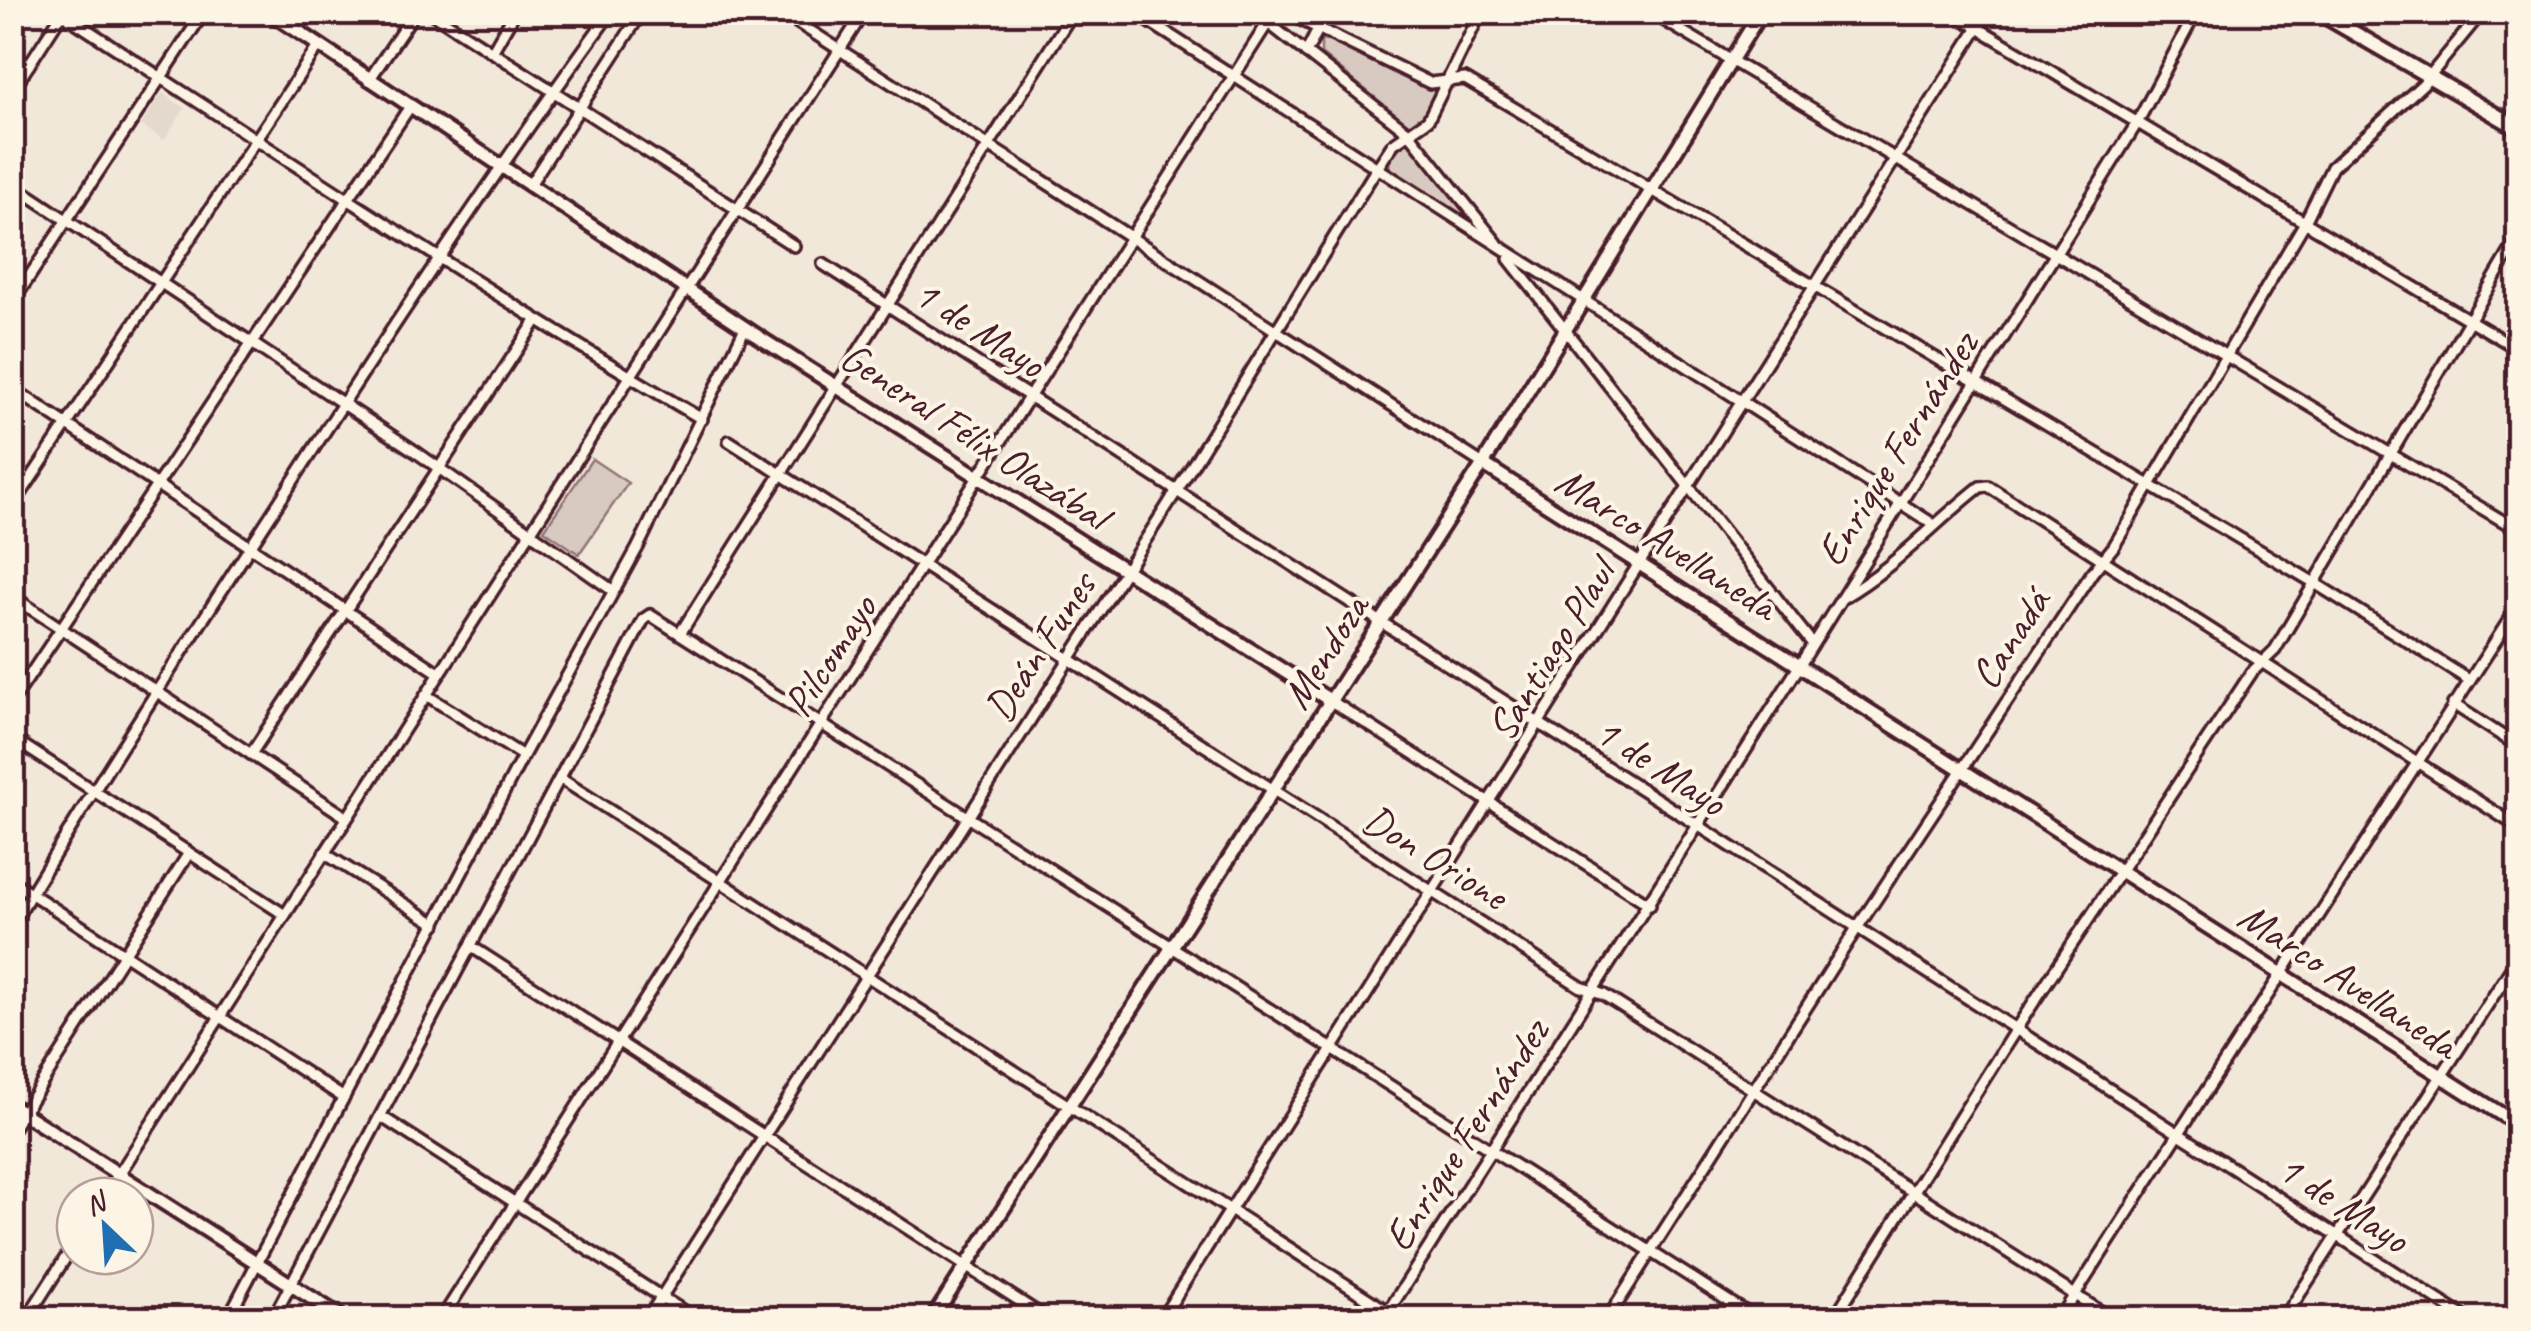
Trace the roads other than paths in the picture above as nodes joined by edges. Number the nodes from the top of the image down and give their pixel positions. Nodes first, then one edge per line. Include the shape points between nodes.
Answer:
1 (204, 12) edge
2 (270, 12) edge
3 (415, 12) edge
4 (430, 12) edge
5 (515, 12) edge
6 (611, 12) edge
7 (642, 12) edge
8 (782, 12) edge
9 (864, 12) edge
10 (1073, 12) edge
11 (1134, 12) edge
12 (1254, 12) edge
13 (1285, 12) edge
14 (1327, 12) edge
15 (1482, 12) edge
16 (1650, 12) edge
17 (1760, 12) edge
18 (1950, 12) edge
19 (1988, 12) edge
20 (2196, 12) edge
21 (2318, 12) edge
22 (2482, 12) edge
23 (62, 13) edge
24 (1268, 24) junction
25 (1976, 28) junction
26 (1318, 29) junction
27 (319, 45) junction
28 (838, 50) junction
29 (492, 52) junction
30 (12, 54) edge
31 (1306, 54) junction
32 (1731, 60) junction
33 (29, 64) junction
34 (1235, 76) junction
35 (2431, 76) junction
36 (162, 78) junction
37 (369, 80) junction
38 (1447, 81) junction
39 (12, 92) edge
40 (552, 92) junction
41 (409, 108) junction
42 (581, 108) junction
43 (2136, 122) junction
44 (2518, 128) edge
45 (1409, 133) junction
46 (256, 139) junction
47 (988, 147) junction
48 (1894, 158) junction
49 (499, 168) junction
50 (1377, 168) junction
51 (12, 184) edge
52 (528, 186) junction
53 (1650, 190) junction
54 (348, 200) junction
55 (740, 211) junction
56 (66, 220) junction
57 (2304, 224) junction
58 (1134, 238) junction
59 (2518, 238) edge
60 (794, 246) dead end
61 (1503, 251) junction
62 (2055, 254) junction
63 (439, 260) junction
64 (823, 264) dead end
65 (160, 282) junction
66 (1814, 286) junction
67 (688, 290) junction
68 (1584, 300) junction
69 (12, 302) edge
70 (888, 307) junction
71 (2470, 320) junction
72 (536, 321) junction
73 (745, 328) junction
74 (1566, 328) junction
75 (1276, 329) junction
76 (252, 343) junction
77 (2518, 348) edge
78 (2228, 354) junction
79 (630, 378) junction
80 (1976, 381) junction
81 (838, 385) junction
82 (12, 388) edge
83 (1032, 399) junction
84 (1742, 402) junction
85 (342, 405) junction
86 (702, 419) junction
87 (67, 425) junction
88 (730, 441) dead end
89 (2392, 453) junction
90 (1482, 464) junction
91 (439, 468) junction
92 (782, 474) junction
93 (982, 478) junction
94 (1689, 485) junction
95 (2150, 485) junction
96 (158, 486) junction
97 (1176, 492) junction
98 (1901, 503) junction
99 (12, 508) edge
100 (1934, 524) junction
101 (2518, 530) edge
102 (530, 532) junction
103 (250, 546) junction
104 (2106, 558) junction
105 (1642, 564) junction
106 (926, 565) junction
107 (1126, 571) junction
108 (2313, 582) junction
109 (612, 590) junction
110 (12, 596) edge
111 (1840, 600) junction
112 (2518, 606) edge
113 (345, 610) junction
114 (1380, 623) junction
115 (62, 628) junction
116 (681, 632) junction
117 (1812, 643) junction
118 (1069, 658) junction
119 (2263, 661) junction
120 (1800, 665) junction
121 (439, 673) junction
122 (2468, 680) junction
123 (156, 692) junction
124 (426, 695) junction
125 (1332, 701) junction
126 (12, 702) edge
127 (2453, 704) junction
128 (824, 724) junction
129 (1540, 726) junction
130 (12, 738) edge
131 (2518, 746) edge
132 (251, 754) junction
133 (522, 756) junction
134 (2418, 760) junction
135 (1962, 769) junction
136 (561, 779) junction
137 (92, 788) junction
138 (1272, 791) junction
139 (1490, 804) junction
140 (968, 817) junction
141 (346, 818) junction
142 (2518, 827) edge
143 (1699, 828) junction
144 (189, 853) junction
145 (324, 854) junction
146 (2119, 870) junction
147 (12, 881) edge
148 (722, 884) junction
149 (1434, 892) junction
150 (32, 893) junction
151 (1650, 905) junction
152 (286, 915) junction
153 (436, 924) junction
154 (12, 926) edge
155 (1857, 928) junction
156 (1174, 946) junction
157 (472, 947) junction
158 (126, 953) junction
159 (2518, 958) edge
160 (2279, 972) junction
161 (866, 977) junction
162 (1595, 992) junction
163 (220, 1016) junction
164 (2016, 1029) junction
165 (618, 1044) junction
166 (1332, 1052) junction
167 (2442, 1077) junction
168 (1756, 1089) junction
169 (344, 1098) junction
170 (1070, 1107) junction
171 (18, 1110) edge
172 (382, 1117) junction
173 (2518, 1126) edge
174 (12, 1130) edge
175 (2177, 1133) junction
176 (762, 1138) junction
177 (1492, 1153) junction
178 (118, 1174) junction
179 (1915, 1192) junction
180 (516, 1203) junction
181 (1232, 1210) junction
182 (2336, 1236) junction
183 (1651, 1252) junction
184 (258, 1264) junction
185 (966, 1268) junction
186 (55, 1274) edge
187 (290, 1285) junction
188 (2074, 1295) junction
189 (661, 1298) junction
190 (2518, 1308) edge
191 (1390, 1316) edge
192 (27, 1318) edge
193 (228, 1318) edge
194 (273, 1318) edge
195 (343, 1318) edge
196 (442, 1318) edge
197 (648, 1318) edge
198 (694, 1318) edge
199 (933, 1318) edge
200 (1046, 1318) edge
201 (1162, 1318) edge
202 (1608, 1318) edge
203 (1755, 1318) edge
204 (1834, 1318) edge
205 (2060, 1318) edge
206 (2110, 1318) edge
207 (2284, 1318) edge
208 (2466, 1318) edge
209 (2512, 1318) edge

1 - 36 street
2 - 27 street, General Félix Olazábal
3 - 37 street
4 - 29 street
5 - 29 street
6 - 40 street
7 - 42 street
8 - 28 street, Marco Avellaneda
9 - 28 street
10 - 47 street
11 - 34 street
12 - 24 street
13 - 26 street
14 - 26 street
15 - 38 street, Deán Funes
16 - 32 street
17 - 32 street, Mendoza
18 - 25 street
19 - 25 street, Santiago Plaul
20 - 43 street, Enrique Fernández
21 - 35 main road
22 - 35 street, Canadá
23 - 33 street
23 - 36 street
24 - 31 street
24 - 34 street, Pilcomayo
25 - 43 street
25 - 48 street, Santiago Plaul
26 - 31 street
26 - 38 street via 1430,83
27 - 37 street, General Félix Olazábal
27 - 46 street
28 - 47 street, Marco Avellaneda
28 - 55 street
29 - 40 street
30 - 33 street
31 - 45 street
32 - 48 street
32 - 53 street, Mendoza
33 - 39 street
34 - 50 street
34 - 58 street, Pilcomayo
35 - 44 main road
35 - 57 street, Canadá via 2332,167
36 - 46 street
36 - 56 street
37 - 41 street, General Félix Olazábal
38 - 45 street, Deán Funes via 1428,120
38 - 53 street via 1465,79
40 - 42 street
40 - 49 street
41 - 49 street, General Félix Olazábal
41 - 54 street
42 - 52 street
42 - 55 street
43 - 57 street
43 - 62 street, Enrique Fernández
45 - 50 street, Deán Funes
45 - 61 street
46 - 54 street
46 - 65 street
47 - 58 street, Marco Avellaneda
47 - 70 street
48 - 62 street
48 - 66 street, Santiago Plaul
49 - 52 street, General Félix Olazábal
49 - 63 street
50 - 61 street
50 - 75 street, Deán Funes
51 - 56 street
52 - 67 street, General Félix Olazábal
53 - 66 street
53 - 68 street, Mendoza
54 - 63 street
54 - 76 street
55 - 60 street
55 - 67 street
56 - 65 street
56 - 69 street
57 - 71 street
57 - 78 street, Canadá
58 - 75 street, Marco Avellaneda
58 - 83 street, Pilcomayo
59 - 71 street
61 - 68 street
61 - 74 street
62 - 78 street
62 - 80 street, Enrique Fernández
63 - 72 street
63 - 85 street
64 - 70 street, 1 de Mayo
65 - 76 street
65 - 87 street
66 - 80 street
66 - 84 street, Santiago Plaul
67 - 73 street, General Félix Olazábal
67 - 79 street
68 - 74 street, Mendoza
68 - 84 street
70 - 81 street
70 - 83 street, 1 de Mayo
71 - 77 street
71 - 89 street
72 - 79 street
72 - 91 street
73 - 81 street, General Félix Olazábal
73 - 86 street
74 - 90 street, Mendoza
74 - 94 street
75 - 90 street, Marco Avellaneda
75 - 97 street, Deán Funes
76 - 85 street
76 - 96 street
78 - 89 street
78 - 95 street, Canadá
79 - 86 street
79 - 102 street
80 - 95 street
80 - 98 street, Enrique Fernández
81 - 92 street
81 - 93 street, General Félix Olazábal
82 - 87 street
83 - 93 street, Pilcomayo
83 - 97 street, 1 de Mayo
84 - 94 street, Santiago Plaul
84 - 98 street
85 - 91 street
85 - 103 street
86 - 109 street
87 - 96 street
87 - 99 street
88 - 92 street, Don Orione
89 - 101 street
89 - 108 street
90 - 105 street, Marco Avellaneda
90 - 114 street, Mendoza
91 - 102 street
91 - 113 street
92 - 106 street, Don Orione
92 - 116 street
93 - 106 street, Pilcomayo
93 - 107 street, General Félix Olazábal
94 - 105 street, Santiago Plaul
94 - 117 street
95 - 104 street, Canadá
95 - 108 street
96 - 103 street
96 - 115 street
97 - 107 street, Deán Funes
97 - 114 street, 1 de Mayo
98 - 100 street
98 - 111 street, Enrique Fernández
100 - 104 street via 1988,486
100 - 111 street
102 - 109 street
102 - 121 street
103 - 113 street
103 - 123 street
104 - 119 street
104 - 135 street, Canadá
105 - 120 street, Marco Avellaneda
105 - 129 street, Santiago Plaul
106 - 118 street, Don Orione
106 - 128 street, Pilcomayo
107 - 118 street, Deán Funes
107 - 125 street, General Félix Olazábal
108 - 119 street
108 - 122 street
109 - 133 street
110 - 115 street
111 - 117 street, Enrique Fernández
112 - 122 street
113 - 121 street
113 - 132 street
114 - 125 street, Mendoza
114 - 129 street, 1 de Mayo
115 - 123 street
115 - 126 street
116 - 128 street
116 - 136 street via 647,616
117 - 120 street, Enrique Fernández
118 - 138 street, Don Orione
118 - 140 street, Deán Funes
119 - 134 street
119 - 146 street
120 - 135 street, Marco Avellaneda
120 - 143 street, Enrique Fernández
121 - 124 street
122 - 127 street
123 - 132 street
123 - 137 street
124 - 133 street
124 - 141 street
125 - 138 street, Mendoza
125 - 139 street, General Félix Olazábal
127 - 131 street
127 - 134 street
128 - 140 street
128 - 148 street, Pilcomayo
129 - 139 street, Santiago Plaul
129 - 143 street, 1 de Mayo
130 - 137 street
132 - 141 street
133 - 153 street
134 - 142 street
134 - 160 street
135 - 146 street, Marco Avellaneda
135 - 155 street, Canadá
136 - 148 street
136 - 157 street
137 - 144 street
137 - 150 street
138 - 149 street, Don Orione
138 - 156 street, Mendoza
139 - 149 street, Santiago Plaul
139 - 151 street, General Félix Olazábal
140 - 156 street
140 - 161 street, Deán Funes
141 - 145 street
143 - 151 street, Enrique Fernández
143 - 155 street, 1 de Mayo
144 - 152 street
144 - 158 street
145 - 152 street
145 - 153 street
146 - 160 street, Marco Avellaneda
146 - 164 street
147 - 150 street
148 - 161 street
148 - 165 street, Pilcomayo
149 - 162 street, Don Orione
149 - 166 street, Santiago Plaul
150 - 154 street
150 - 158 street
151 - 162 street, Enrique Fernández
152 - 163 street
153 - 169 street
155 - 164 street, 1 de Mayo
155 - 168 street, Canadá
156 - 166 street
156 - 170 street, Mendoza
157 - 165 street
157 - 172 street
158 - 163 street
158 - 171 street
159 - 167 street
160 - 167 street, Marco Avellaneda
160 - 175 street
161 - 170 street
161 - 176 street, Deán Funes
162 - 168 street, Don Orione
162 - 177 street, Enrique Fernández
163 - 169 street
163 - 178 street
164 - 175 street, 1 de Mayo
164 - 179 street
165 - 176 street
165 - 180 street, Pilcomayo
166 - 177 street
166 - 181 street, Santiago Plaul
167 - 173 street, Marco Avellaneda
167 - 182 street
168 - 179 street, Don Orione
168 - 183 street, Canadá
169 - 184 street
170 - 181 street
170 - 185 street, Mendoza
171 - 174 street
171 - 178 street
172 - 180 street
172 - 187 street
175 - 182 street, 1 de Mayo
175 - 188 street
176 - 185 street
176 - 189 street, Deán Funes
177 - 183 street
177 - 191 street, Enrique Fernández
178 - 184 street
179 - 188 street, Don Orione
179 - 204 street
180 - 189 street
180 - 196 street, Pilcomayo
181 - 191 street
181 - 201 street, Santiago Plaul
182 - 207 street
182 - 208 street, 1 de Mayo
183 - 202 street, Canadá
183 - 203 street
184 - 187 street
184 - 193 street
185 - 199 street, Mendoza
185 - 200 street
186 - 192 street
187 - 194 street
187 - 195 street
188 - 205 street
188 - 206 street, Don Orione
189 - 197 street, Deán Funes
189 - 198 street
190 - 209 street

